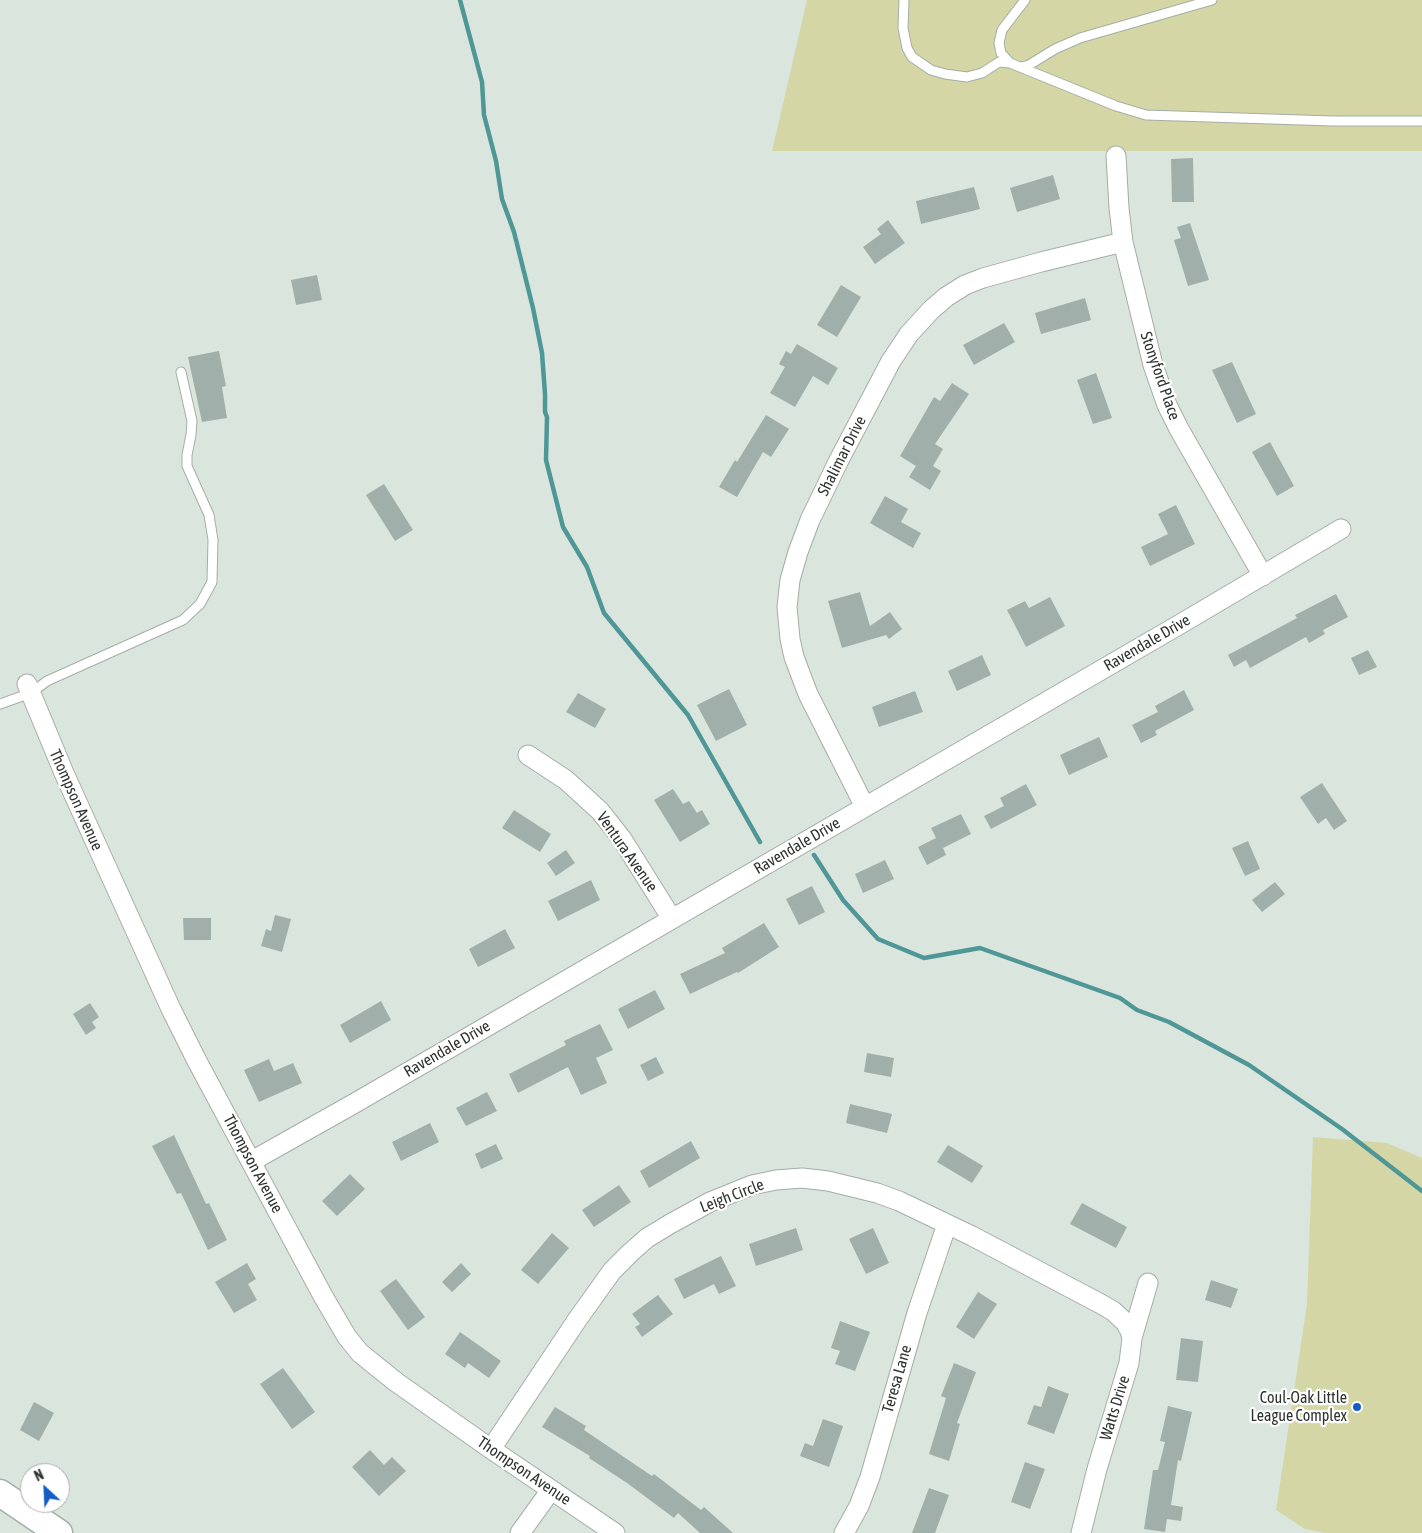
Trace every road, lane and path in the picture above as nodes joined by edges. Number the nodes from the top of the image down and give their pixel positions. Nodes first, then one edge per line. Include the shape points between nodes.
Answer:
1 (904, 0) edge
2 (1025, 0) edge
3 (1212, 0) edge
4 (1010, 63) junction
5 (1021, 67) junction
6 (1422, 121) edge
7 (1116, 156) dead end
8 (1123, 242) junction
9 (181, 372) dead end
10 (1341, 529) dead end
11 (1263, 576) junction
12 (29, 688) junction
13 (0, 704) edge
14 (528, 755) dead end
15 (865, 807) junction
16 (672, 918) junction
17 (252, 1161) junction
18 (947, 1224) junction
19 (1148, 1283) dead end
20 (1132, 1338) junction
21 (491, 1449) junction
22 (551, 1490) junction
23 (0, 1492) edge
24 (59, 1533) edge
25 (520, 1533) edge
26 (616, 1533) edge
27 (844, 1533) edge
28 (1081, 1533) edge

1 - 4 lane via 903,28 907,48 912,57 931,70 967,76 982,73 999,62
2 - 4 lane via 1002,30 1001,53
3 - 5 lane via 1080,38
4 - 5 lane
5 - 6 lane via 1146,115
7 - 8 street, Stonyford Place
8 - 11 street, Stonyford Place via 1153,365 1167,405
8 - 15 street, Shalimar Drive via 984,278 965,285 931,310 909,334 892,361 810,520 790,580 787,607 790,639 808,694
9 - 12 lane via 192,420 187,466 209,515 214,540 212,582 200,604 183,620
10 - 11 street, Ravendale Drive
11 - 15 street, Ravendale Drive
12 - 13 lane
12 - 17 street, Thompson Avenue via 170,1008
14 - 16 street, Ventura Avenue via 566,780 600,811 622,839
15 - 16 street, Ravendale Drive
16 - 17 street, Ravendale Drive
17 - 21 street, Thompson Avenue via 347,1337 396,1382
18 - 20 street, Leigh Circle via 1113,1311 1125,1322
18 - 21 street, Leigh Circle via 878,1193 802,1178 752,1186 710,1202 647,1238 612,1271
18 - 27 street, Teresa Lane via 917,1313 870,1477
19 - 20 street, Watts Drive
20 - 28 street, Watts Drive via 1129,1363
21 - 22 street, Thompson Avenue
22 - 25 street
22 - 26 street, Thompson Avenue
23 - 24 main road

